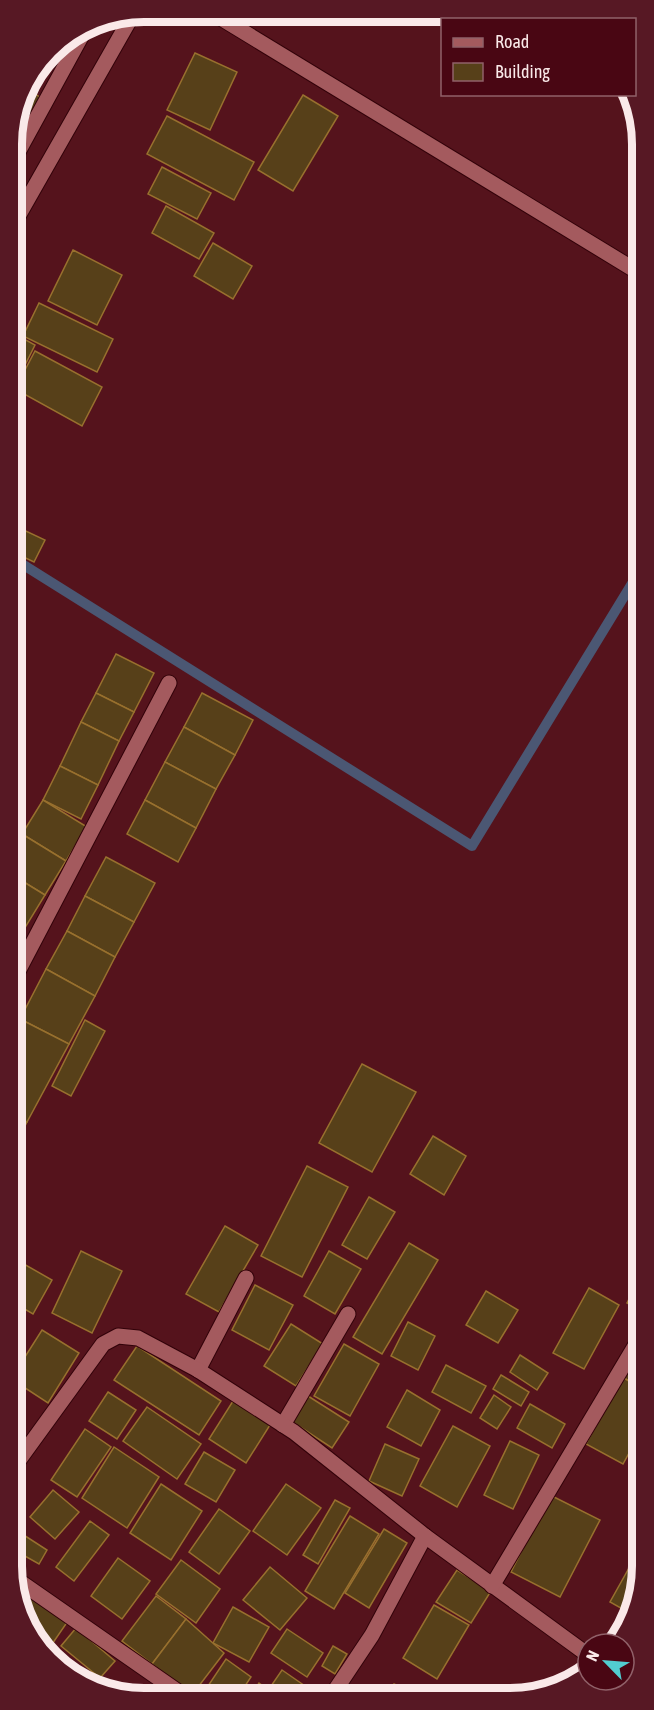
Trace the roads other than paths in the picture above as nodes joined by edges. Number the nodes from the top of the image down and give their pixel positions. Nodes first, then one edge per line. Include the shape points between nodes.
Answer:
1 (229, 23) edge
2 (127, 24) edge
3 (64, 53) edge
4 (24, 127) edge
5 (23, 208) edge
6 (632, 268) edge
7 (169, 683) dead end
8 (22, 963) edge
9 (246, 1278) dead end
10 (348, 1314) dead end
11 (631, 1353) edge
12 (198, 1370) junction
13 (282, 1425) junction
14 (22, 1453) edge
15 (425, 1536) junction
16 (25, 1585) edge
17 (492, 1586) junction
18 (576, 1647) edge
19 (171, 1688) edge
20 (337, 1688) edge

1 - 6 street
2 - 5 street
3 - 4 street
7 - 8 street
9 - 12 street
10 - 13 street
11 - 17 street
12 - 13 street
12 - 14 street via 138,1338 118,1336 94,1354
13 - 15 street
15 - 17 street
15 - 20 street via 372,1635
16 - 19 street
17 - 18 street

